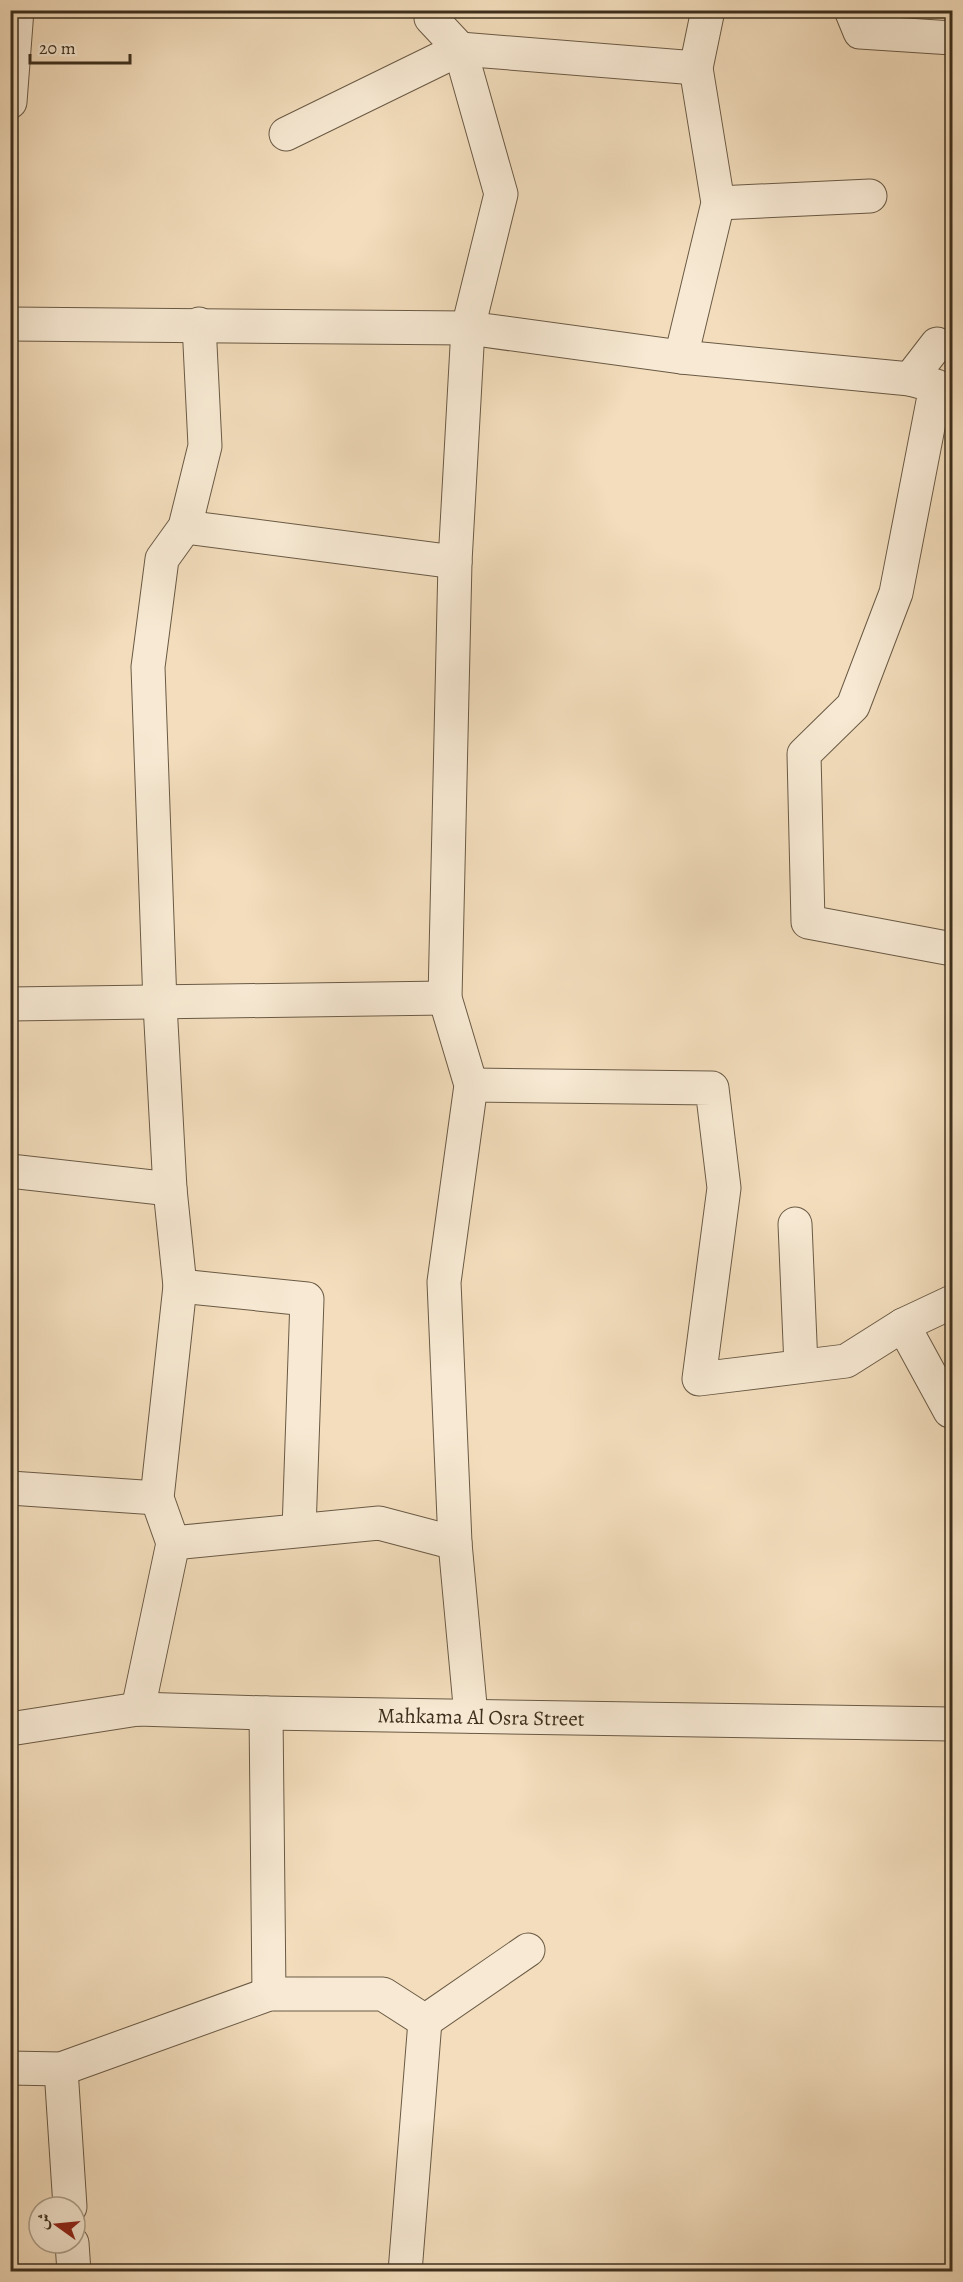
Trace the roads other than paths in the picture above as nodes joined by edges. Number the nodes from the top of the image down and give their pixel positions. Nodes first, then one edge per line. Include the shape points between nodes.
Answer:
1 (16, 10) edge
2 (432, 10) edge
3 (708, 10) edge
4 (851, 10) edge
5 (952, 38) edge
6 (460, 49) junction
7 (696, 68) junction
8 (10, 102) edge
9 (286, 134) dead end
10 (870, 196) dead end
11 (717, 203) junction
12 (10, 324) edge
13 (198, 324) junction
14 (468, 328) junction
15 (937, 344) dead end
16 (681, 357) junction
17 (910, 379) junction
18 (185, 527) junction
19 (455, 562) junction
20 (952, 950) edge
21 (445, 998) junction
22 (160, 1004) junction
23 (10, 1005) edge
24 (471, 1085) junction
25 (10, 1171) edge
26 (170, 1190) junction
27 (795, 1224) dead end
28 (180, 1287) junction
29 (952, 1302) edge
30 (903, 1325) junction
31 (801, 1366) junction
32 (950, 1411) dead end
33 (10, 1488) edge
34 (157, 1498) junction
35 (299, 1530) junction
36 (173, 1543) junction
37 (455, 1543) junction
38 (138, 1709) junction
39 (266, 1713) junction
40 (471, 1716) junction
41 (952, 1724) edge
42 (10, 1729) edge
43 (528, 1950) dead end
44 (269, 1994) junction
45 (425, 2021) junction
46 (10, 2068) edge
47 (61, 2069) junction
48 (69, 2195) edge
49 (73, 2255) edge
50 (74, 2271) edge
51 (405, 2271) edge

1 - 8 street
2 - 6 street via 431,18
3 - 7 street
4 - 5 street via 860,32
6 - 7 street
6 - 9 street
6 - 14 street via 501,194
7 - 11 street
10 - 11 street
11 - 16 street
12 - 13 street
13 - 14 street
13 - 18 street via 205,446
14 - 16 street
14 - 19 street
15 - 17 street
16 - 17 street
17 - 20 street via 936,386 896,593 853,706 804,754 808,922
18 - 19 street
18 - 22 street via 162,559 148,667
19 - 21 street
21 - 22 street
21 - 24 street
22 - 23 street
22 - 26 street
24 - 31 street via 712,1088 724,1188 699,1378
24 - 37 street via 444,1282
25 - 26 street
26 - 28 street
27 - 31 street
28 - 34 street
28 - 35 street via 306,1299
29 - 30 street
30 - 31 street via 846,1361
30 - 32 street
33 - 34 street
34 - 36 street
35 - 36 street
35 - 37 street via 379,1523
36 - 38 street
37 - 40 street
38 - 39 street, Mahkama Al Osra Street
38 - 42 street, Mahkama Al Osra Street
39 - 40 street, Mahkama Al Osra Street
39 - 44 street
40 - 41 street, Mahkama Al Osra Street
43 - 45 street
44 - 45 street via 383,1994
44 - 47 street
45 - 51 street
46 - 47 street
47 - 48 street
49 - 50 street

